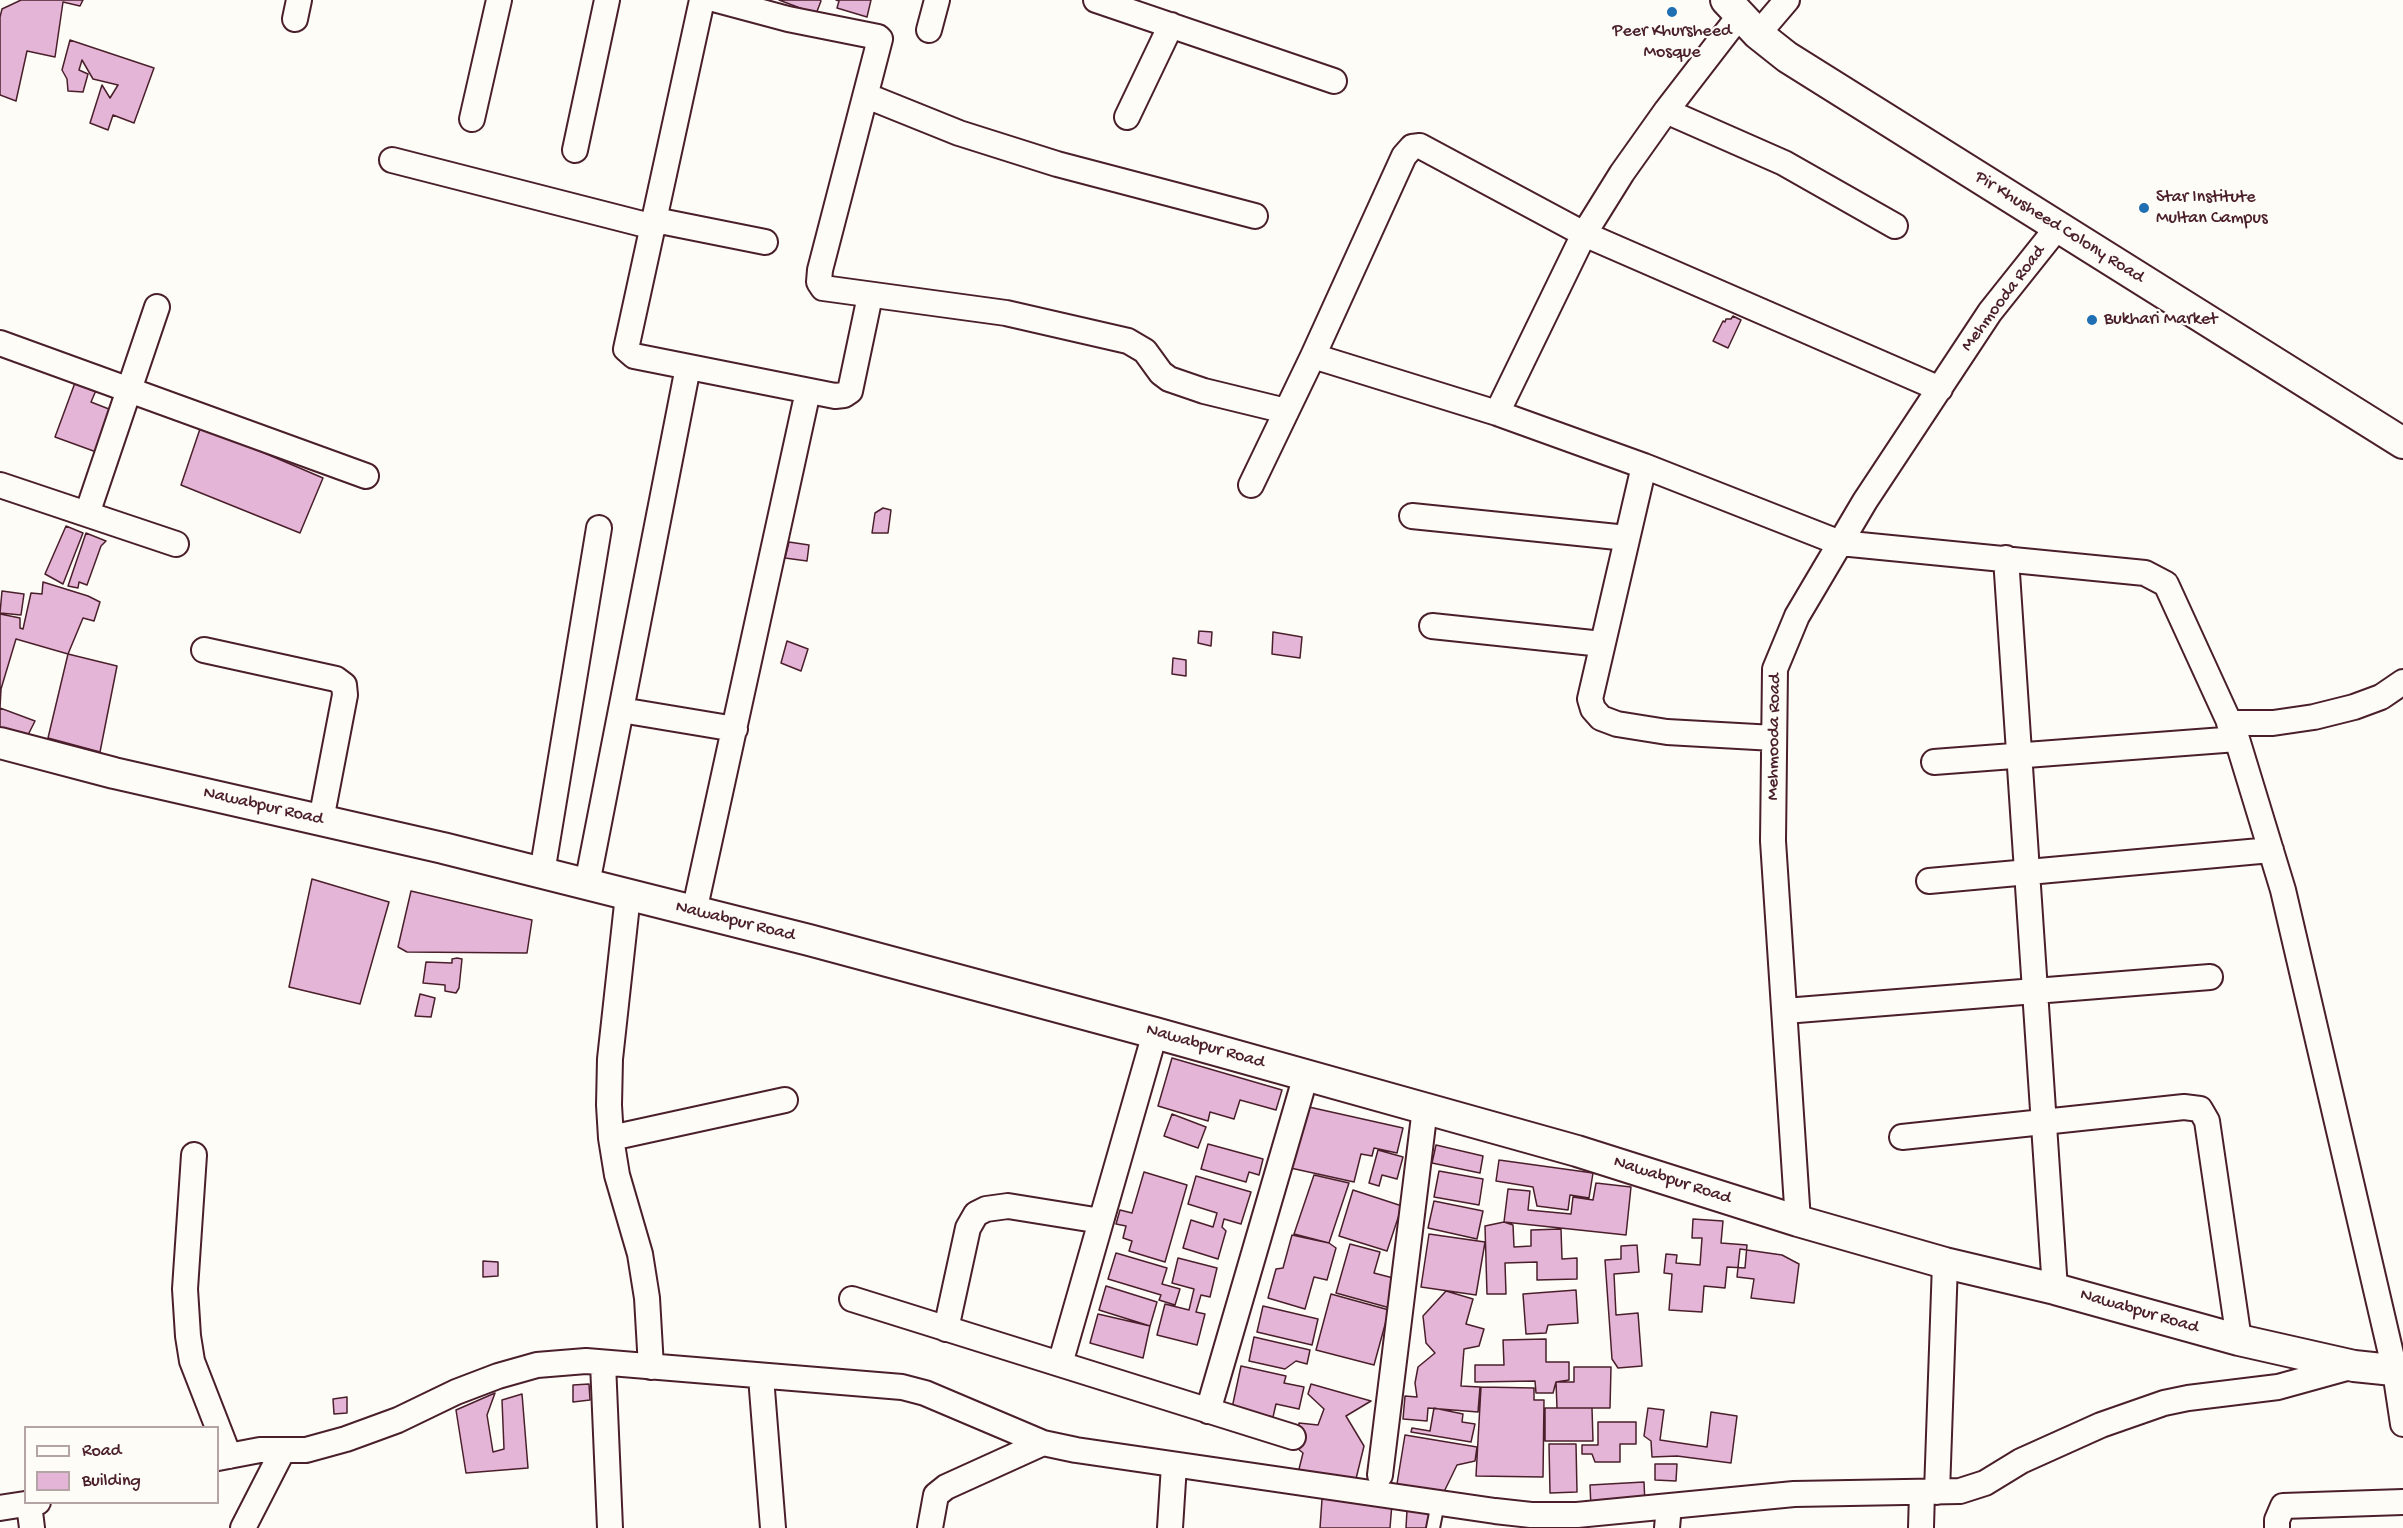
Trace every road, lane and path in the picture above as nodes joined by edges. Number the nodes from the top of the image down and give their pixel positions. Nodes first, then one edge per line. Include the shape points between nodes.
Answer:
1 (499, 0) edge
2 (607, 0) edge
3 (702, 0) edge
4 (717, 0) edge
5 (937, 0) edge
6 (1096, 0) edge
7 (1787, 0) edge
8 (1741, 16) edge
9 (1170, 25) junction
10 (929, 30) dead end
11 (1334, 81) dead end
12 (867, 96) junction
13 (1666, 111) junction
14 (1127, 117) dead end
15 (472, 119) dead end
16 (575, 150) dead end
17 (392, 160) dead end
18 (1255, 216) dead end
19 (655, 223) junction
20 (1895, 226) dead end
21 (2057, 228) junction
22 (1584, 234) junction
23 (765, 242) dead end
24 (870, 296) junction
25 (157, 307) dead end
26 (0, 343) edge
27 (1313, 356) junction
28 (688, 367) junction
29 (1940, 389) junction
30 (129, 390) junction
31 (808, 391) junction
32 (1286, 411) junction
33 (1497, 413) junction
34 (2403, 442) edge
35 (1644, 466) junction
36 (366, 476) dead end
37 (0, 484) edge
38 (1251, 485) dead end
39 (87, 514) junction
40 (1412, 516) dead end
41 (599, 528) dead end
42 (1627, 538) junction
43 (1840, 543) junction
44 (176, 544) dead end
45 (2006, 558) junction
46 (1432, 626) dead end
47 (1602, 644) junction
48 (204, 651) dead end
49 (2403, 682) edge
50 (621, 710) junction
51 (735, 729) junction
52 (2233, 731) junction
53 (1774, 738) junction
54 (0, 743) edge
55 (2019, 755) junction
56 (1934, 762) dead end
57 (321, 820) junction
58 (2271, 850) junction
59 (2027, 872) junction
60 (542, 873) junction
61 (1929, 881) dead end
62 (587, 884) junction
63 (628, 895) junction
64 (694, 912) junction
65 (2210, 977) dead end
66 (2035, 991) junction
67 (1785, 1011) junction
68 (1155, 1033) junction
69 (1306, 1075) junction
70 (785, 1100) dead end
71 (1425, 1108) junction
72 (2044, 1122) junction
73 (1902, 1137) dead end
74 (611, 1138) junction
75 (194, 1155) dead end
76 (1101, 1221) junction
77 (1798, 1221) junction
78 (1945, 1263) junction
79 (2055, 1289) junction
80 (852, 1299) dead end
81 (946, 1329) junction
82 (2239, 1340) junction
83 (603, 1363) junction
84 (1060, 1364) junction
85 (2354, 1366) junction
86 (651, 1367) junction
87 (2399, 1371) edge
88 (761, 1377) junction
89 (1208, 1411) junction
90 (2403, 1424) edge
91 (213, 1426) edge
92 (1293, 1437) dead end
93 (1043, 1443) junction
94 (283, 1450) junction
95 (223, 1457) edge
96 (1174, 1465) junction
97 (1380, 1474) dead end
98 (1930, 1492) junction
99 (1431, 1502) junction
100 (2403, 1502) edge
101 (22, 1505) edge
102 (1668, 1517) edge
103 (32, 1528) edge
104 (243, 1528) edge
105 (610, 1528) edge
106 (773, 1528) edge
107 (930, 1528) edge
108 (1170, 1528) edge
109 (1433, 1528) edge
110 (1921, 1528) edge
111 (2277, 1528) edge

1 - 15 street
2 - 16 street
3 - 19 street
4 - 12 street via 879,37
5 - 10 street
6 - 9 street
7 - 8 street
8 - 13 street
8 - 21 street, Pir Khusheed Colony Road via 1787,57
9 - 11 street
9 - 14 street
12 - 18 street via 959,133 1057,164
12 - 24 street via 819,282 822,288 832,291
13 - 20 street via 1784,162
13 - 22 street
17 - 19 street
19 - 23 street
19 - 28 street via 626,349 634,356
21 - 29 street, Mehmooda Road via 1990,312
21 - 34 street, Pir Khusheed Colony Road
22 - 27 street via 1420,146 1412,147 1404,156
22 - 29 street
22 - 33 street
24 - 31 street via 850,391 835,396
24 - 32 street via 1006,313 1128,341 1145,351 1169,379
25 - 30 street
26 - 30 street
27 - 32 street
27 - 33 street
28 - 31 street
28 - 50 street
29 - 43 street, Mehmooda Road
30 - 36 street
30 - 39 street
31 - 51 street
32 - 38 street
33 - 35 street
35 - 42 street
35 - 43 street
37 - 39 street
39 - 44 street
40 - 42 street
41 - 60 street
42 - 47 street
43 - 45 street
43 - 53 street, Mehmooda Road via 1797,616 1775,669
45 - 52 street via 2145,573 2166,584
45 - 55 street
46 - 47 street
47 - 53 street via 1590,699 1601,718 1667,732
48 - 57 street via 336,679 344,685
49 - 52 street via 2381,697 2354,707
50 - 51 street
50 - 62 street
51 - 64 street
52 - 55 street
52 - 58 street
53 - 67 street, Mehmooda Road via 1773,841
54 - 57 street, Nawabpur Road
55 - 56 street
55 - 59 street
57 - 60 street, Nawabpur Road
58 - 59 street
58 - 87 street
59 - 61 street
59 - 66 street
60 - 62 street, Nawabpur Road
62 - 63 street, Nawabpur Road
63 - 64 street, Nawabpur Road
63 - 74 street via 610,1059
64 - 68 street, Nawabpur Road
65 - 66 street
66 - 67 street
66 - 72 street
67 - 77 street, Mehmooda Road
68 - 69 street, Nawabpur Road
68 - 76 street
69 - 71 street, Nawabpur Road
69 - 89 street
70 - 74 street
71 - 77 street, Nawabpur Road
71 - 97 street
72 - 73 street
72 - 79 street
72 - 82 street via 2200,1108 2207,1121
74 - 86 street via 617,1175 640,1254
75 - 91 street via 185,1289 188,1336
76 - 81 street via 1008,1206 976,1214 968,1228
76 - 84 street
77 - 78 street, Nawabpur Road
78 - 79 street, Nawabpur Road
78 - 98 street
79 - 82 street, Nawabpur Road
80 - 81 street
81 - 84 street
82 - 85 street, Nawabpur Road
83 - 86 street
83 - 94 street via 537,1365 456,1392 346,1439 306,1450
83 - 105 street
84 - 89 street
85 - 87 street, Nawabpur Road
85 - 98 street via 2278,1387 2164,1403 2101,1425 2021,1461 1986,1483 1960,1491
86 - 88 street
87 - 90 street
88 - 93 street via 902,1387
88 - 106 street
89 - 92 street
93 - 96 street
93 - 107 street via 946,1487 936,1495
94 - 95 street
94 - 104 street
96 - 99 street
96 - 108 street
98 - 102 street via 1794,1494
98 - 110 street
99 - 102 street via 1531,1515
99 - 109 lane via 1436,1513
100 - 111 street via 2283,1506
101 - 103 street

